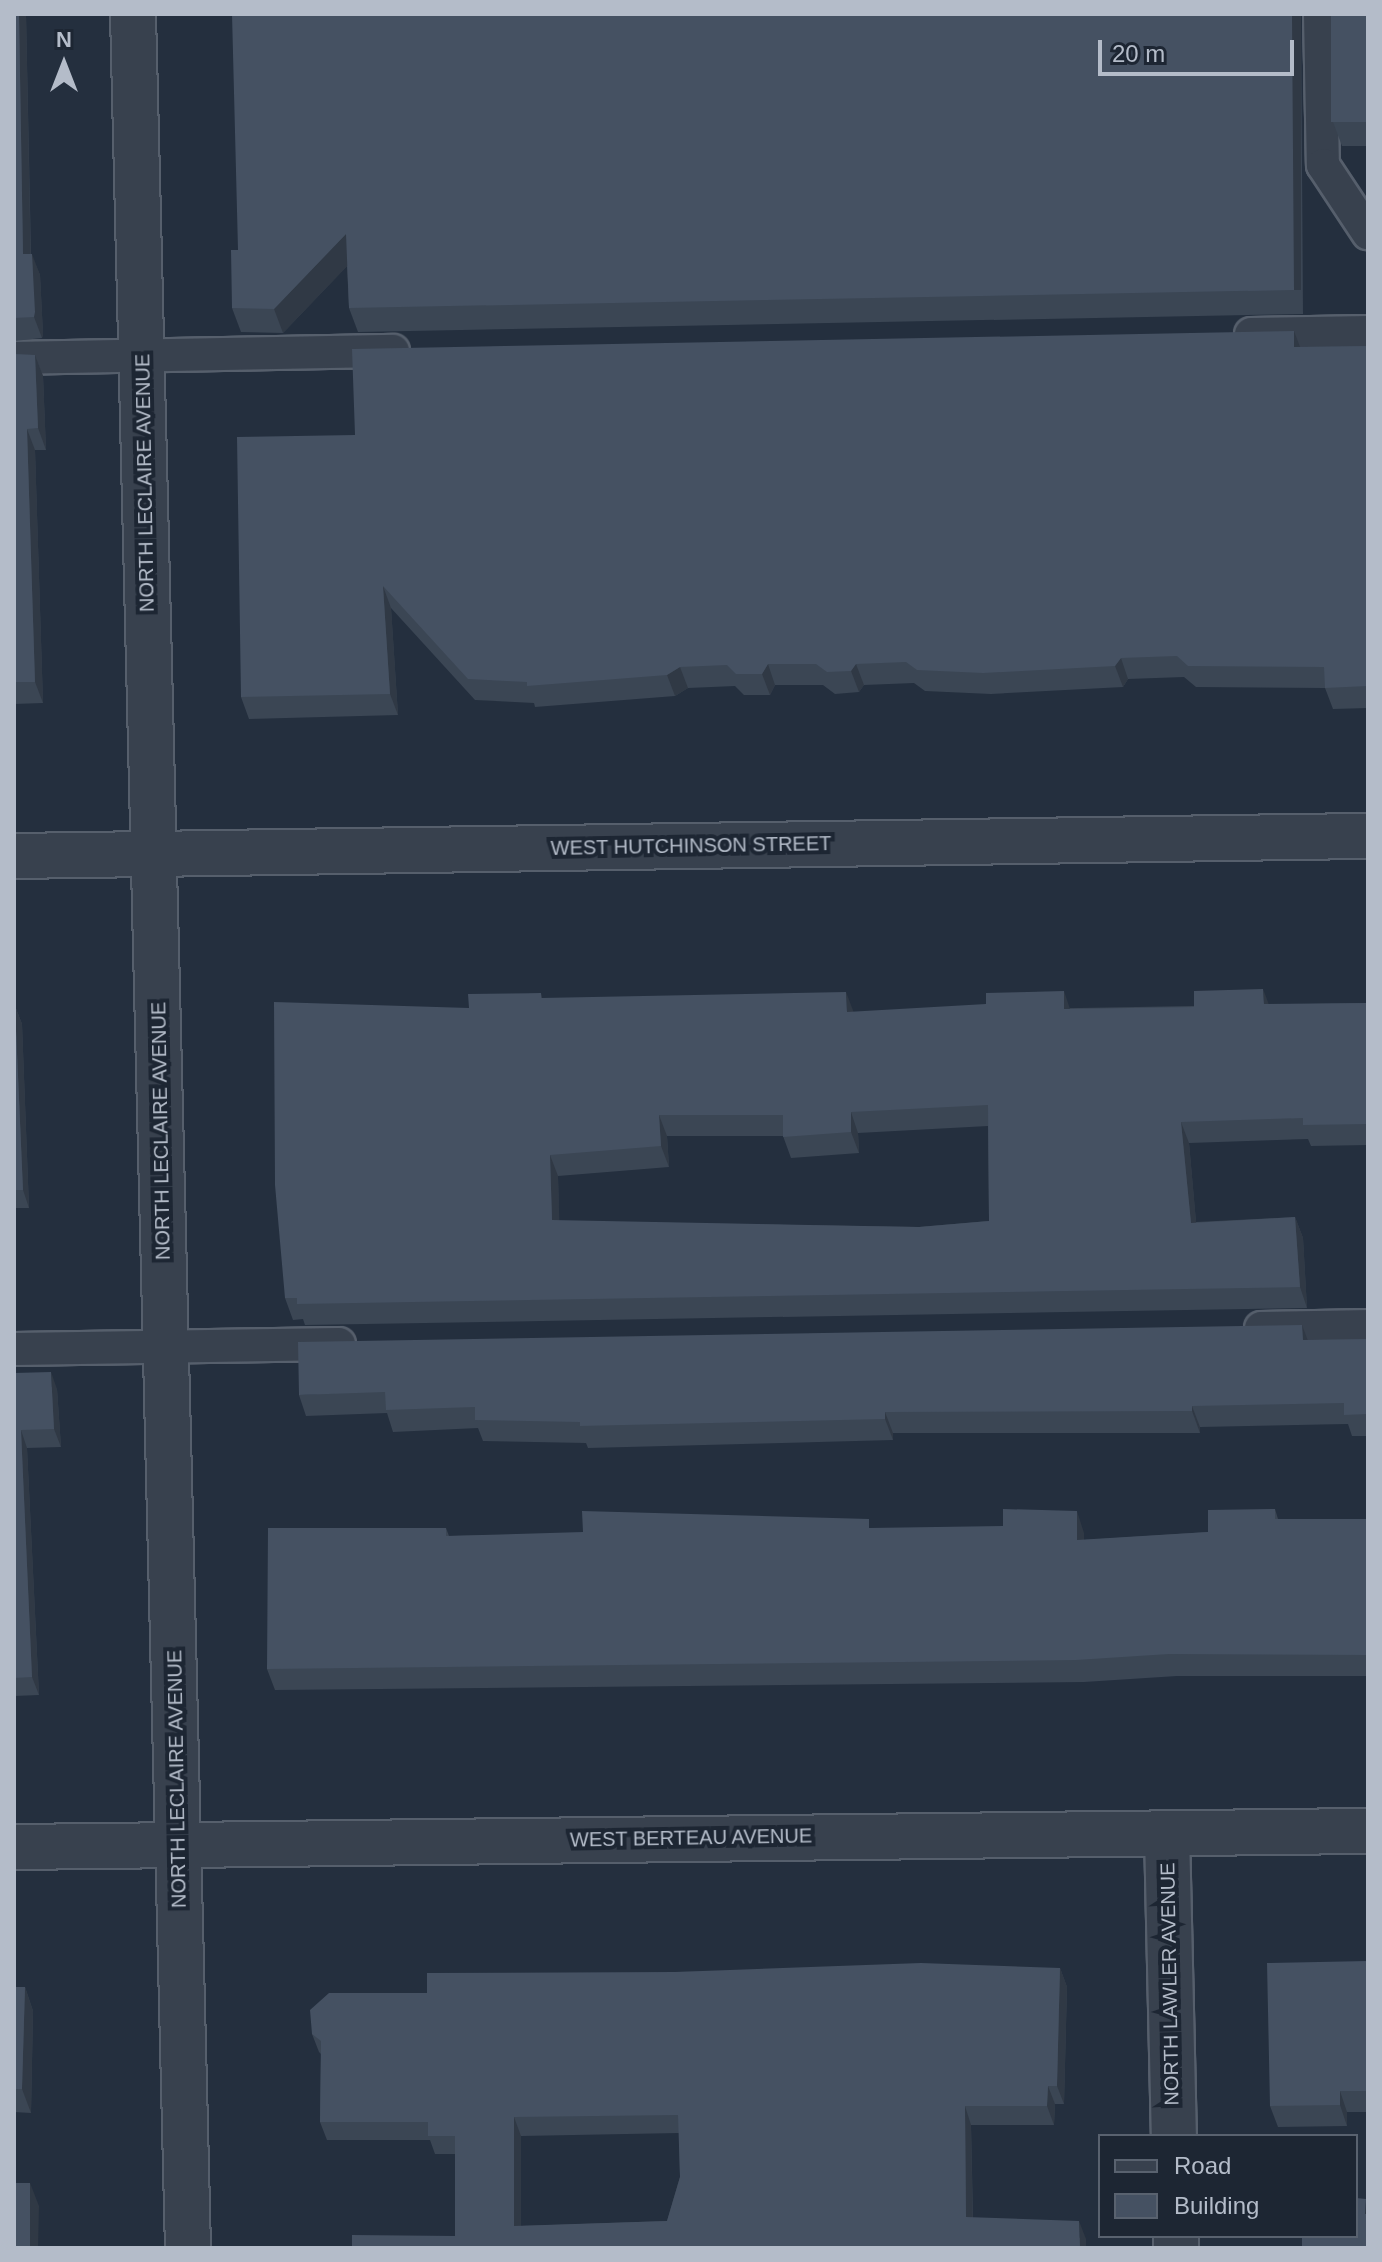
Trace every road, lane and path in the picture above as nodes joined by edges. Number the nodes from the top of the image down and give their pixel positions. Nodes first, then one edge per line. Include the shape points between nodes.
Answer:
1 (133, 14) edge
2 (1320, 14) edge
3 (1368, 233) edge
4 (1368, 332) edge
5 (1225, 335) edge
6 (430, 350) edge
7 (142, 357) junction
8 (14, 358) edge
9 (1368, 836) edge
10 (154, 854) junction
11 (14, 856) edge
12 (1368, 1326) edge
13 (1226, 1328) edge
14 (374, 1343) edge
15 (166, 1347) junction
16 (14, 1349) edge
17 (1368, 1831) edge
18 (1167, 1833) junction
19 (179, 1845) junction
20 (14, 1847) edge
21 (1174, 2134) edge
22 (188, 2248) edge

1 - 7 street, NORTH LECLAIRE AVENUE
2 - 3 lane via 1323,165
4 - 5 lane
6 - 7 lane
7 - 8 lane
7 - 10 street, NORTH LECLAIRE AVENUE
9 - 10 street, WEST HUTCHINSON STREET
10 - 11 street, WEST HUTCHINSON STREET
10 - 15 street, NORTH LECLAIRE AVENUE
12 - 13 lane
14 - 15 lane
15 - 16 lane
15 - 19 street, NORTH LECLAIRE AVENUE
17 - 18 street, WEST BERTEAU AVENUE
18 - 19 street, WEST BERTEAU AVENUE
18 - 21 street, NORTH LAWLER AVENUE
19 - 20 street, WEST BERTEAU AVENUE
19 - 22 street, NORTH LECLAIRE AVENUE

